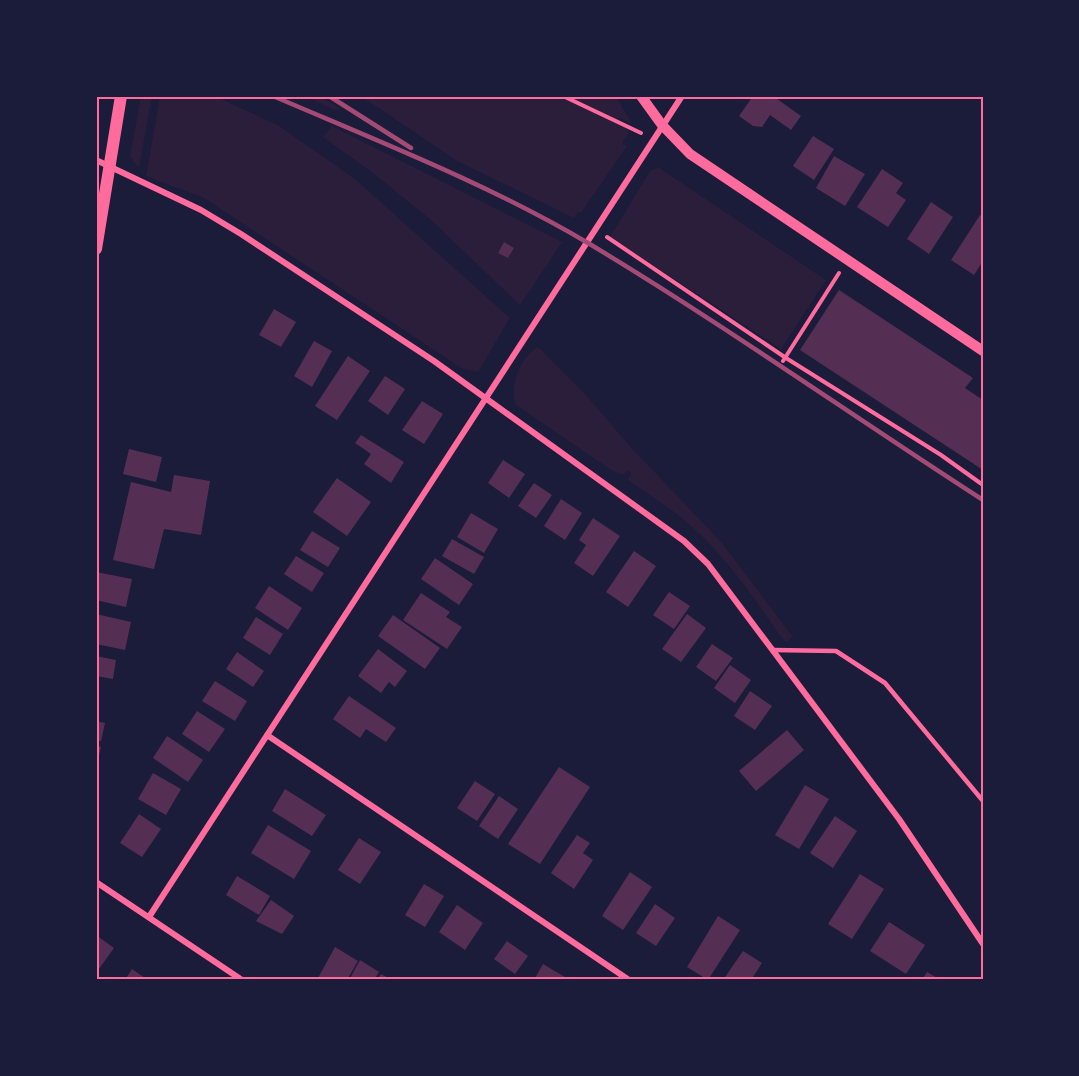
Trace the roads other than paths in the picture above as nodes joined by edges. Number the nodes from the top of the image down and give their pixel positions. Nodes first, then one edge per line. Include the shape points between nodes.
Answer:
1 (121, 96) edge
2 (641, 96) edge
3 (682, 96) edge
4 (662, 125) junction
5 (96, 160) edge
6 (109, 166) junction
7 (96, 249) edge
8 (983, 351) edge
9 (486, 399) junction
10 (773, 650) junction
11 (267, 735) junction
12 (983, 801) edge
13 (96, 882) edge
14 (149, 917) junction
15 (983, 944) edge
16 (242, 980) edge
17 (629, 980) edge

1 - 6 main road
2 - 4 street
3 - 4 street
4 - 8 street via 690,154
4 - 9 street
5 - 6 street
6 - 7 main road
6 - 9 street via 201,210 241,234
9 - 10 street via 684,541 708,564
9 - 11 street
10 - 12 lane via 836,651 885,683
10 - 15 street via 900,819
11 - 14 street
11 - 17 street
13 - 14 street
14 - 16 street

